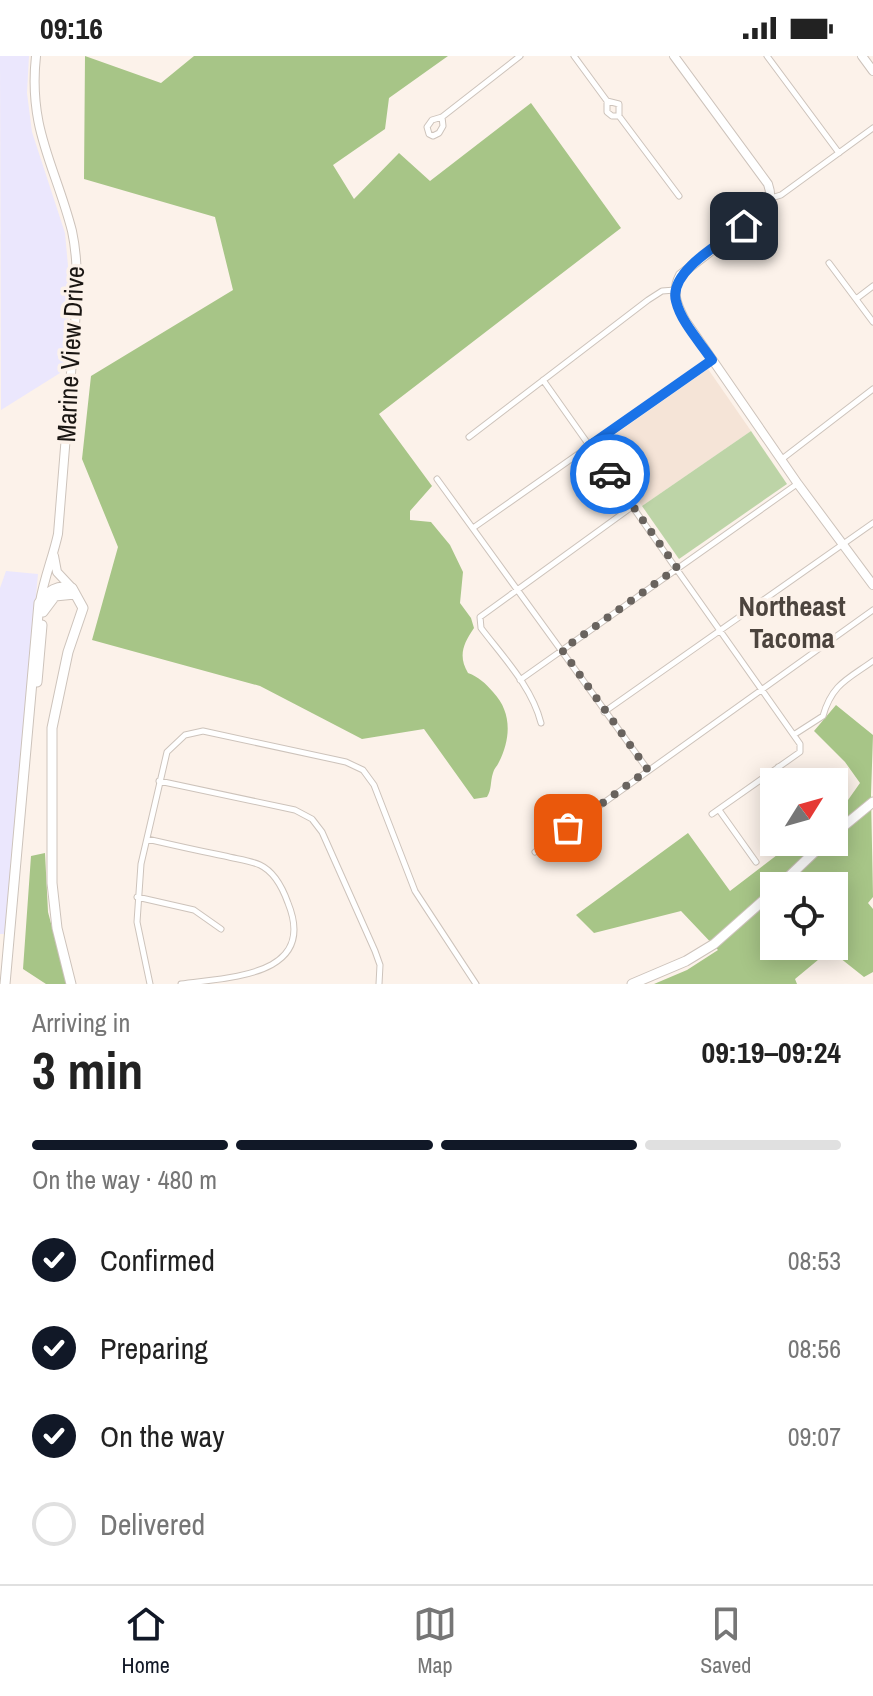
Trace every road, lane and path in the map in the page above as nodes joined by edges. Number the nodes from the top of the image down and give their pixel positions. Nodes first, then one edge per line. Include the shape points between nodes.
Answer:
1 (36, 56) edge
2 (520, 56) edge
3 (574, 56) edge
4 (674, 56) edge
5 (767, 56) edge
6 (862, 56) edge
7 (872, 68) edge
8 (607, 101) junction
9 (619, 116) junction
10 (442, 117) dead end
11 (873, 128) edge
12 (839, 153) junction
13 (679, 196) dead end
14 (771, 198) junction
15 (829, 263) dead end
16 (873, 286) edge
17 (675, 290) junction
18 (856, 299) junction
19 (873, 322) edge
20 (712, 360) junction
21 (543, 380) junction
22 (873, 389) edge
23 (469, 437) dead end
24 (589, 446) junction
25 (781, 459) junction
26 (437, 479) dead end
27 (798, 484) junction
28 (633, 506) junction
29 (873, 523) edge
30 (473, 528) junction
31 (843, 546) junction
32 (52, 557) junction
33 (677, 568) junction
34 (50, 578) junction
35 (873, 585) edge
36 (57, 587) junction
37 (517, 588) junction
38 (71, 592) junction
39 (43, 603) junction
40 (873, 610) edge
41 (720, 630) junction
42 (562, 650) junction
43 (873, 661) edge
44 (520, 680) junction
45 (762, 690) junction
46 (604, 712) junction
47 (541, 723) dead end
48 (794, 734) junction
49 (778, 767) joint
50 (648, 770) junction
51 (159, 781) junction
52 (873, 802) edge
53 (719, 810) junction
54 (712, 814) dead end
55 (848, 823) edge
56 (147, 839) junction
57 (535, 852) dead end
58 (810, 856) edge
59 (756, 862) dead end
60 (794, 872) edge
61 (137, 897) junction
62 (760, 903) edge
63 (221, 929) dead end
64 (7, 984) edge
65 (71, 984) edge
66 (150, 984) edge
67 (181, 984) edge
68 (379, 984) edge
69 (476, 984) edge
70 (632, 984) edge

1 - 32 street, Marine View Drive via 37,123 68,217 77,268 64,472
2 - 10 street
3 - 8 street
4 - 14 street via 768,184
5 - 12 street
6 - 7 street
8 - 9 street via 619,104
8 - 9 street via 607,112
9 - 13 street
11 - 12 street
12 - 14 street
14 - 17 street via 762,212 680,275
15 - 18 street
16 - 18 street
17 - 20 street via 680,311
17 - 21 street via 652,297
18 - 19 street
20 - 24 street
20 - 25 street
21 - 23 street
21 - 24 street
22 - 25 street
24 - 28 street
24 - 30 street
25 - 27 street
26 - 30 street
27 - 31 street
27 - 33 street
28 - 33 street
28 - 37 street
29 - 31 street
30 - 37 street
31 - 35 street
31 - 41 street
32 - 34 street, Marine View Drive
32 - 38 street
32 - 39 street, Marine View Drive
33 - 41 street
33 - 42 street
34 - 36 street
34 - 39 street, Marine View Drive
36 - 38 main road
36 - 39 main road
37 - 42 street
37 - 44 street via 480,617 481,628
38 - 39 main road
38 - 65 main road via 82,603 83,614 55,707 51,759 54,912
39 - 64 main road, Marine View Drive
40 - 45 street
41 - 45 street
41 - 46 street
42 - 44 street
42 - 46 street
43 - 48 street via 834,690 823,716
44 - 47 street
45 - 48 street
45 - 50 street
46 - 50 street
48 - 49 street via 801,749
49 - 53 street
50 - 57 street
51 - 56 street
51 - 68 street via 295,810 312,819 379,960
51 - 69 street via 170,747 197,732 357,766 377,790 419,900
52 - 55 main road
53 - 54 street
53 - 59 street
56 - 61 street
56 - 67 street via 260,865 275,878 294,918 293,940 273,966
58 - 60 main road
61 - 63 street via 194,910
61 - 66 street via 139,939
62 - 70 main road via 714,944

